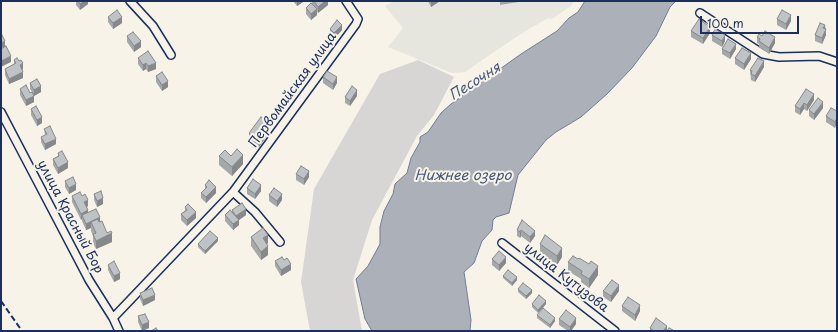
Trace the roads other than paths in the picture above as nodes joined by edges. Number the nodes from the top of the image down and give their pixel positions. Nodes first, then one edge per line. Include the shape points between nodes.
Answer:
1 (130, 1) edge
2 (346, 1) edge
3 (700, 13) dead end
4 (171, 55) dead end
5 (837, 62) edge
6 (1, 112) edge
7 (233, 192) junction
8 (280, 242) dead end
9 (502, 243) dead end
10 (113, 318) junction
11 (119, 331) edge
12 (615, 331) edge

1 - 4 street via 153,26
2 - 7 street, Первомайская улица via 358,19 356,24
3 - 5 street via 763,54 779,57 819,56
6 - 10 street, улица Красный Бор via 89,280
7 - 8 street via 255,212
7 - 10 street, Первомайская улица
9 - 12 street, улица Кутузова
10 - 11 street, улица Красный Бор

